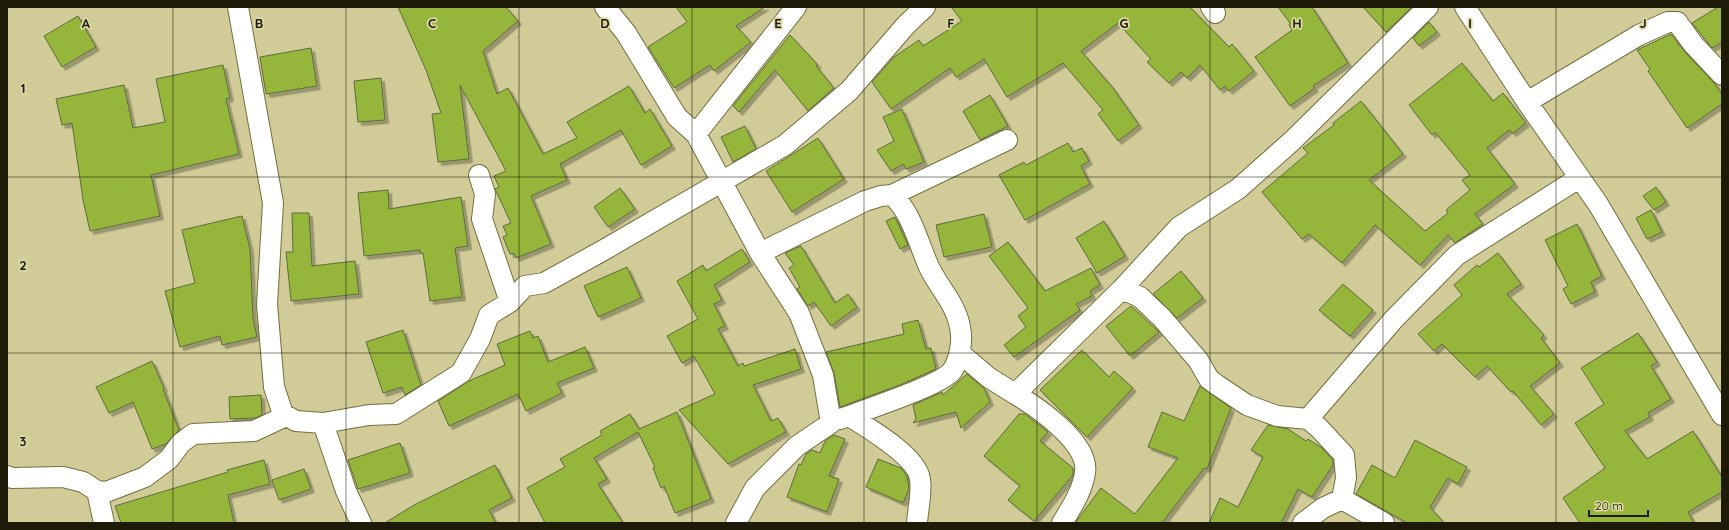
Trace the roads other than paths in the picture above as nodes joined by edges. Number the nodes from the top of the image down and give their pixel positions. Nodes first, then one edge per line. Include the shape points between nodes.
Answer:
1 (238, 7) edge
2 (605, 7) edge
3 (796, 7) edge
4 (925, 7) edge
5 (1428, 7) edge
6 (1465, 7) edge
7 (1722, 75) edge
8 (1526, 102) junction
9 (696, 134) junction
10 (1007, 140) dead end
11 (479, 175) dead end
12 (1579, 178) junction
13 (722, 182) junction
14 (892, 195) junction
15 (760, 253) junction
16 (1122, 289) junction
17 (510, 302) junction
18 (960, 353) junction
19 (1015, 394) junction
20 (1722, 415) edge
21 (286, 416) junction
22 (840, 419) junction
23 (1308, 419) junction
24 (323, 423) junction
25 (7, 476) edge
26 (98, 491) junction
27 (1342, 499) junction
28 (104, 523) edge
29 (361, 523) edge
30 (736, 523) edge
31 (917, 523) edge
32 (1062, 523) edge
33 (1303, 523) edge
34 (1384, 523) edge

1 - 21 street via 273,203 267,304 274,387 279,406
2 - 9 street via 626,33 676,117
3 - 9 street
4 - 13 street via 881,52 849,91 797,136
5 - 16 street via 1238,189 1179,227
6 - 8 street
7 - 8 street via 1693,44 1682,26 1677,22 1668,22 1639,35
8 - 12 street
9 - 13 street
10 - 14 street
11 - 17 street via 485,194 482,220
12 - 20 street via 1598,204
12 - 23 street via 1457,255 1394,319
13 - 15 street
13 - 17 street via 544,283 525,286
14 - 15 street via 865,201
14 - 18 street via 900,202 930,268 953,306 960,327
15 - 22 street via 799,312
16 - 19 street
16 - 23 street via 1140,298 1162,318 1198,360 1209,379 1217,385 1247,405 1277,416
17 - 24 street via 489,314 480,339 461,373 396,414 369,415
18 - 19 street via 988,377
18 - 22 street via 952,371 939,381
19 - 32 street via 1032,404 1063,430 1077,445 1084,460 1086,472 1077,498
21 - 24 street via 296,421
21 - 26 street via 254,431 193,434 181,443 169,459 145,477 106,492
22 - 30 street via 797,446 755,488
22 - 31 street via 884,439 912,464 920,478
23 - 27 street via 1344,455 1346,478
24 - 29 street via 346,491
25 - 26 street via 63,477 83,482
26 - 28 street
27 - 33 street via 1323,508
27 - 34 street

